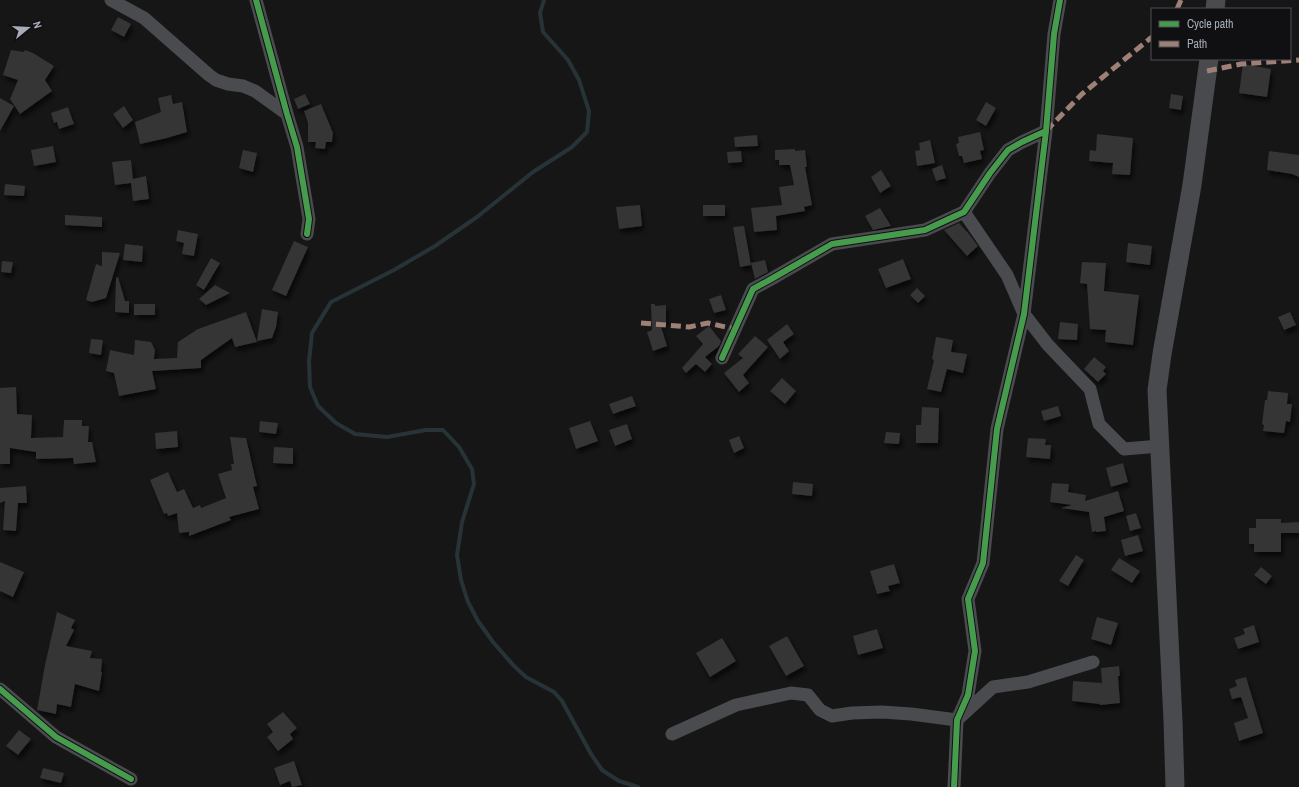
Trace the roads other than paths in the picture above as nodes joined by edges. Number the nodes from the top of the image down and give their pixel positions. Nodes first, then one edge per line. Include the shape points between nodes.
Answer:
1 (111, 0) edge
2 (256, 0) edge
3 (1060, 0) edge
4 (1209, 60) edge
5 (287, 114) junction
6 (1046, 131) junction
7 (964, 212) junction
8 (307, 234) dead end
9 (1024, 314) junction
10 (722, 358) dead end
11 (1160, 446) junction
12 (1093, 662) dead end
13 (0, 689) edge
14 (957, 720) junction
15 (672, 734) dead end
16 (131, 779) dead end
17 (954, 787) edge
18 (1175, 787) edge

1 - 5 street via 144,18 216,80 255,91
2 - 5 street
3 - 6 street via 1054,34
4 - 11 main road via 1192,185 1158,377
5 - 8 street via 298,147 309,219
6 - 7 street via 1008,150
6 - 9 street
7 - 9 street via 1007,275
7 - 10 street via 925,230 832,244 752,288
9 - 11 street via 1048,345 1090,389 1099,424 1124,449
9 - 14 street via 997,429 983,564 968,599 975,651 968,695
11 - 18 main road
12 - 14 street via 1028,682 993,687
13 - 16 street via 56,738
14 - 15 street via 882,712 832,716 820,710 808,695 791,693 736,705
14 - 17 street

